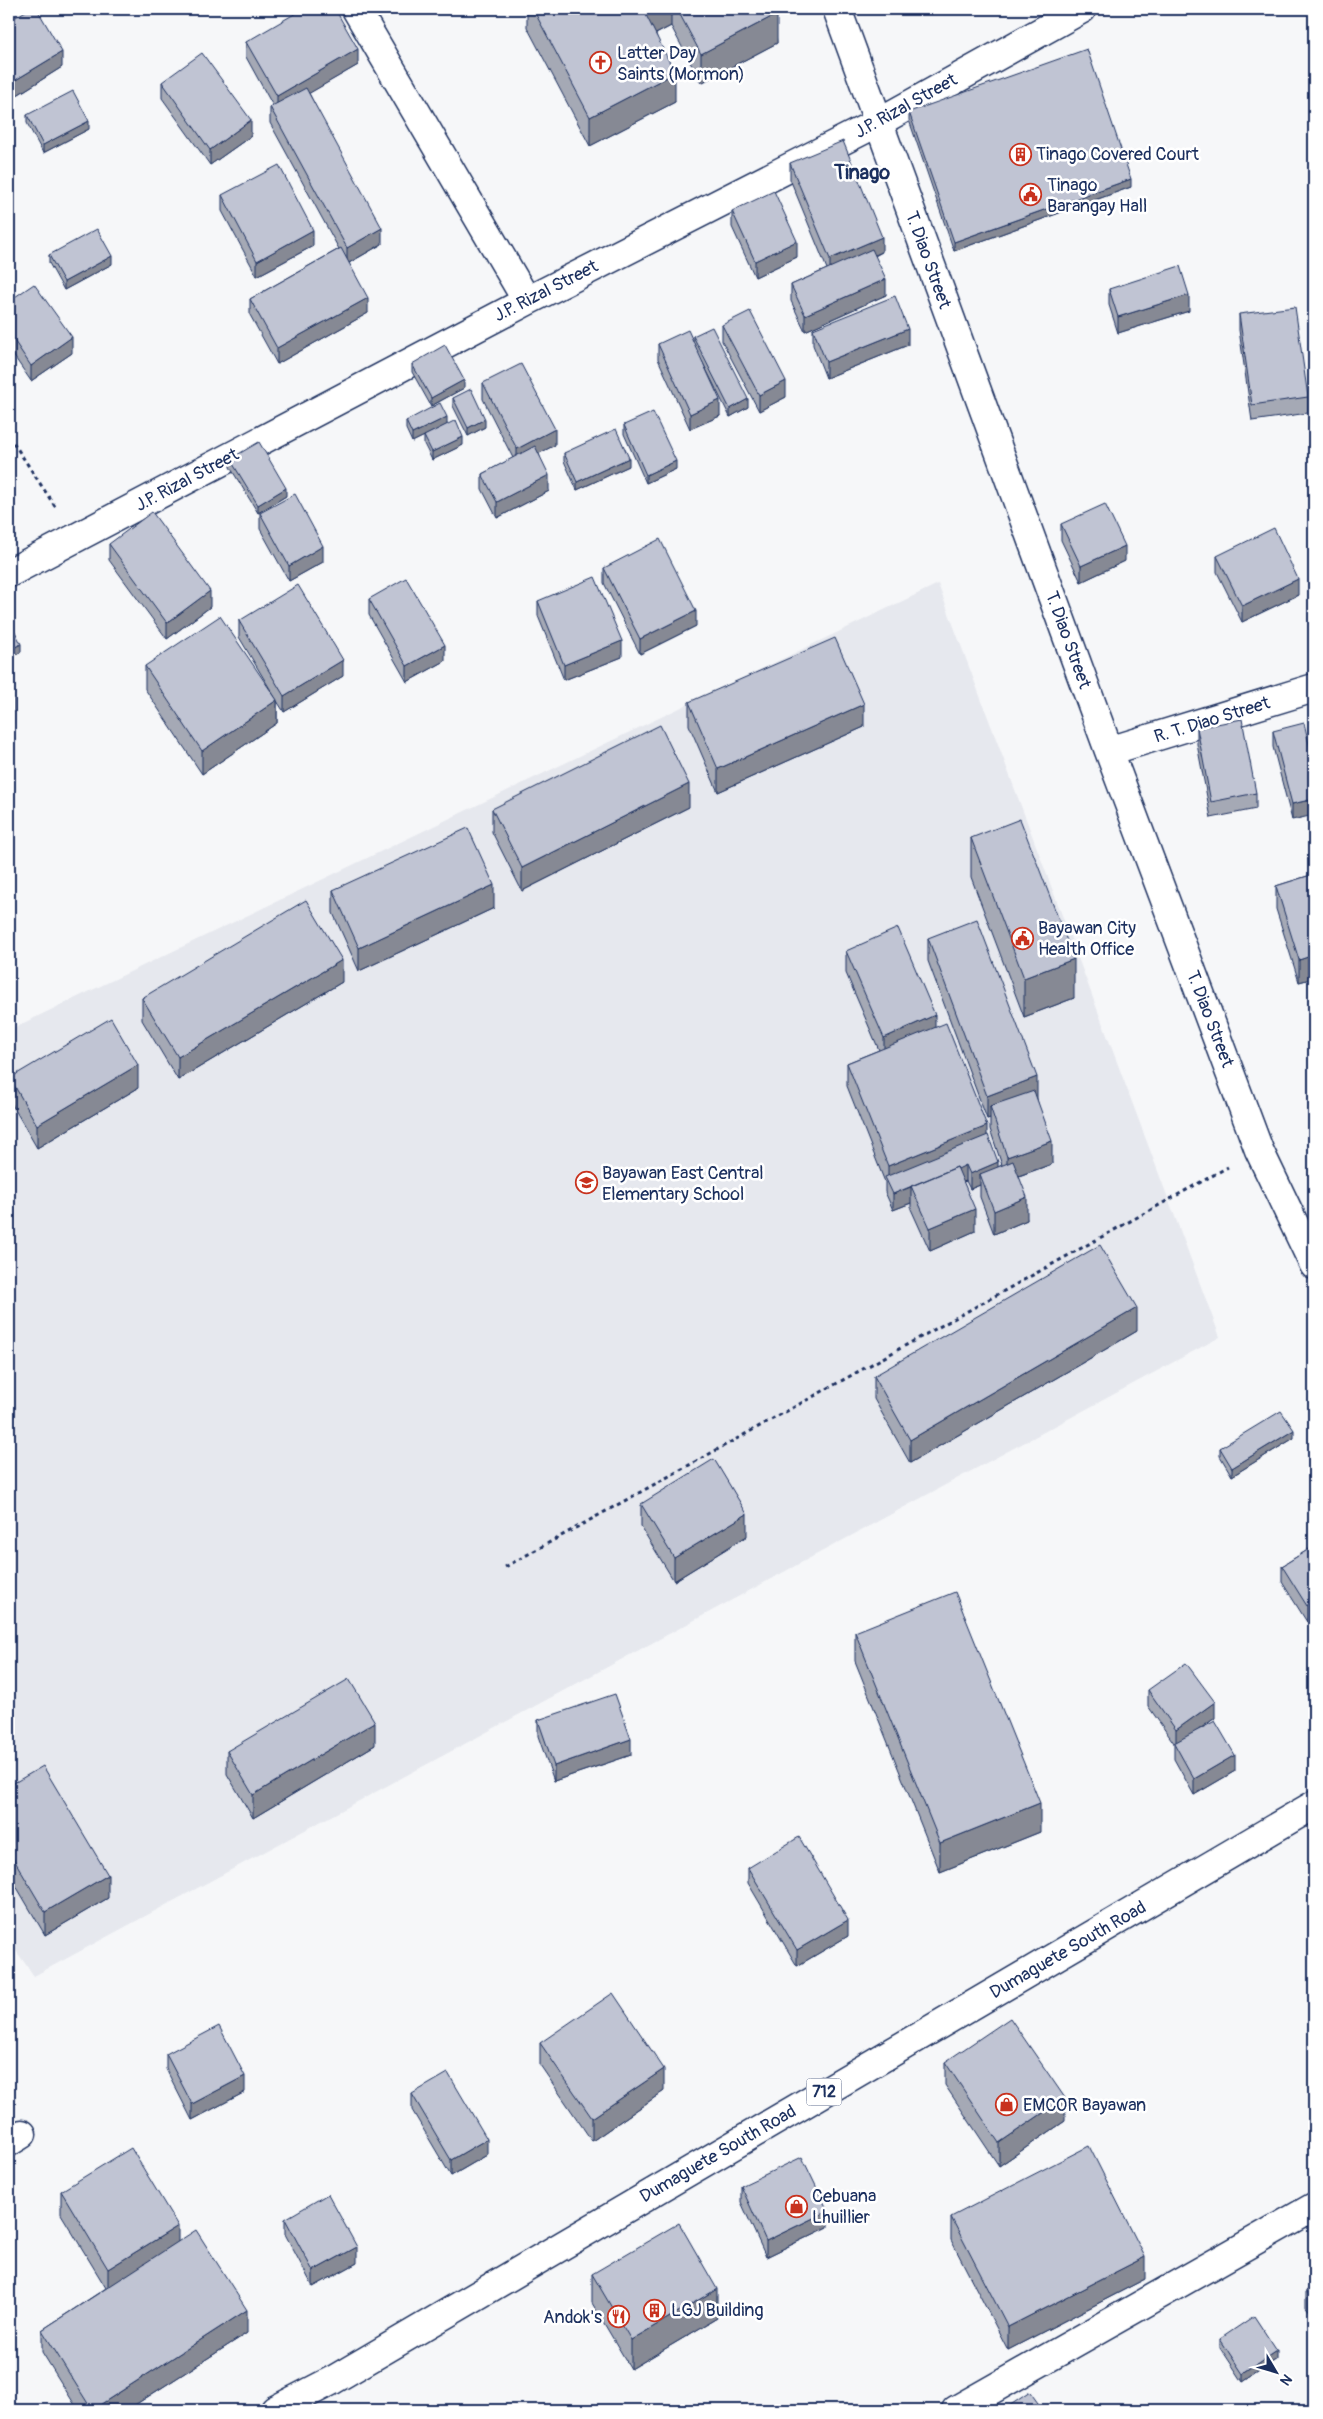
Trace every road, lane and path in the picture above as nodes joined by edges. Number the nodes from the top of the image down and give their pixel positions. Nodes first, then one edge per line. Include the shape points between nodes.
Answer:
1 (356, 9) edge
2 (837, 9) edge
3 (1082, 9) edge
4 (877, 123) junction
5 (527, 300) junction
6 (9, 436) edge
7 (76, 538) junction
8 (9, 573) edge
9 (1314, 688) edge
10 (1109, 752) junction
11 (1259, 1150) junction
12 (1314, 1265) edge
13 (505, 1567) dead end
14 (1314, 1805) edge
15 (1314, 2207) edge
16 (276, 2410) edge
17 (956, 2410) edge

1 - 5 main road
2 - 4 main road, T. Diao Street
3 - 4 main road, J.P. Rizal Street
4 - 5 main road, J.P. Rizal Street
4 - 10 main road, T. Diao Street
5 - 7 main road, J.P. Rizal Street
6 - 7 path
7 - 8 main road, J.P. Rizal Street
9 - 10 main road, R. T. Diao Street
10 - 11 main road, T. Diao Street
11 - 12 main road, T. Diao Street
11 - 13 path
14 - 16 main road, Dumaguete South Road / 712 via 333,2380
15 - 17 main road

